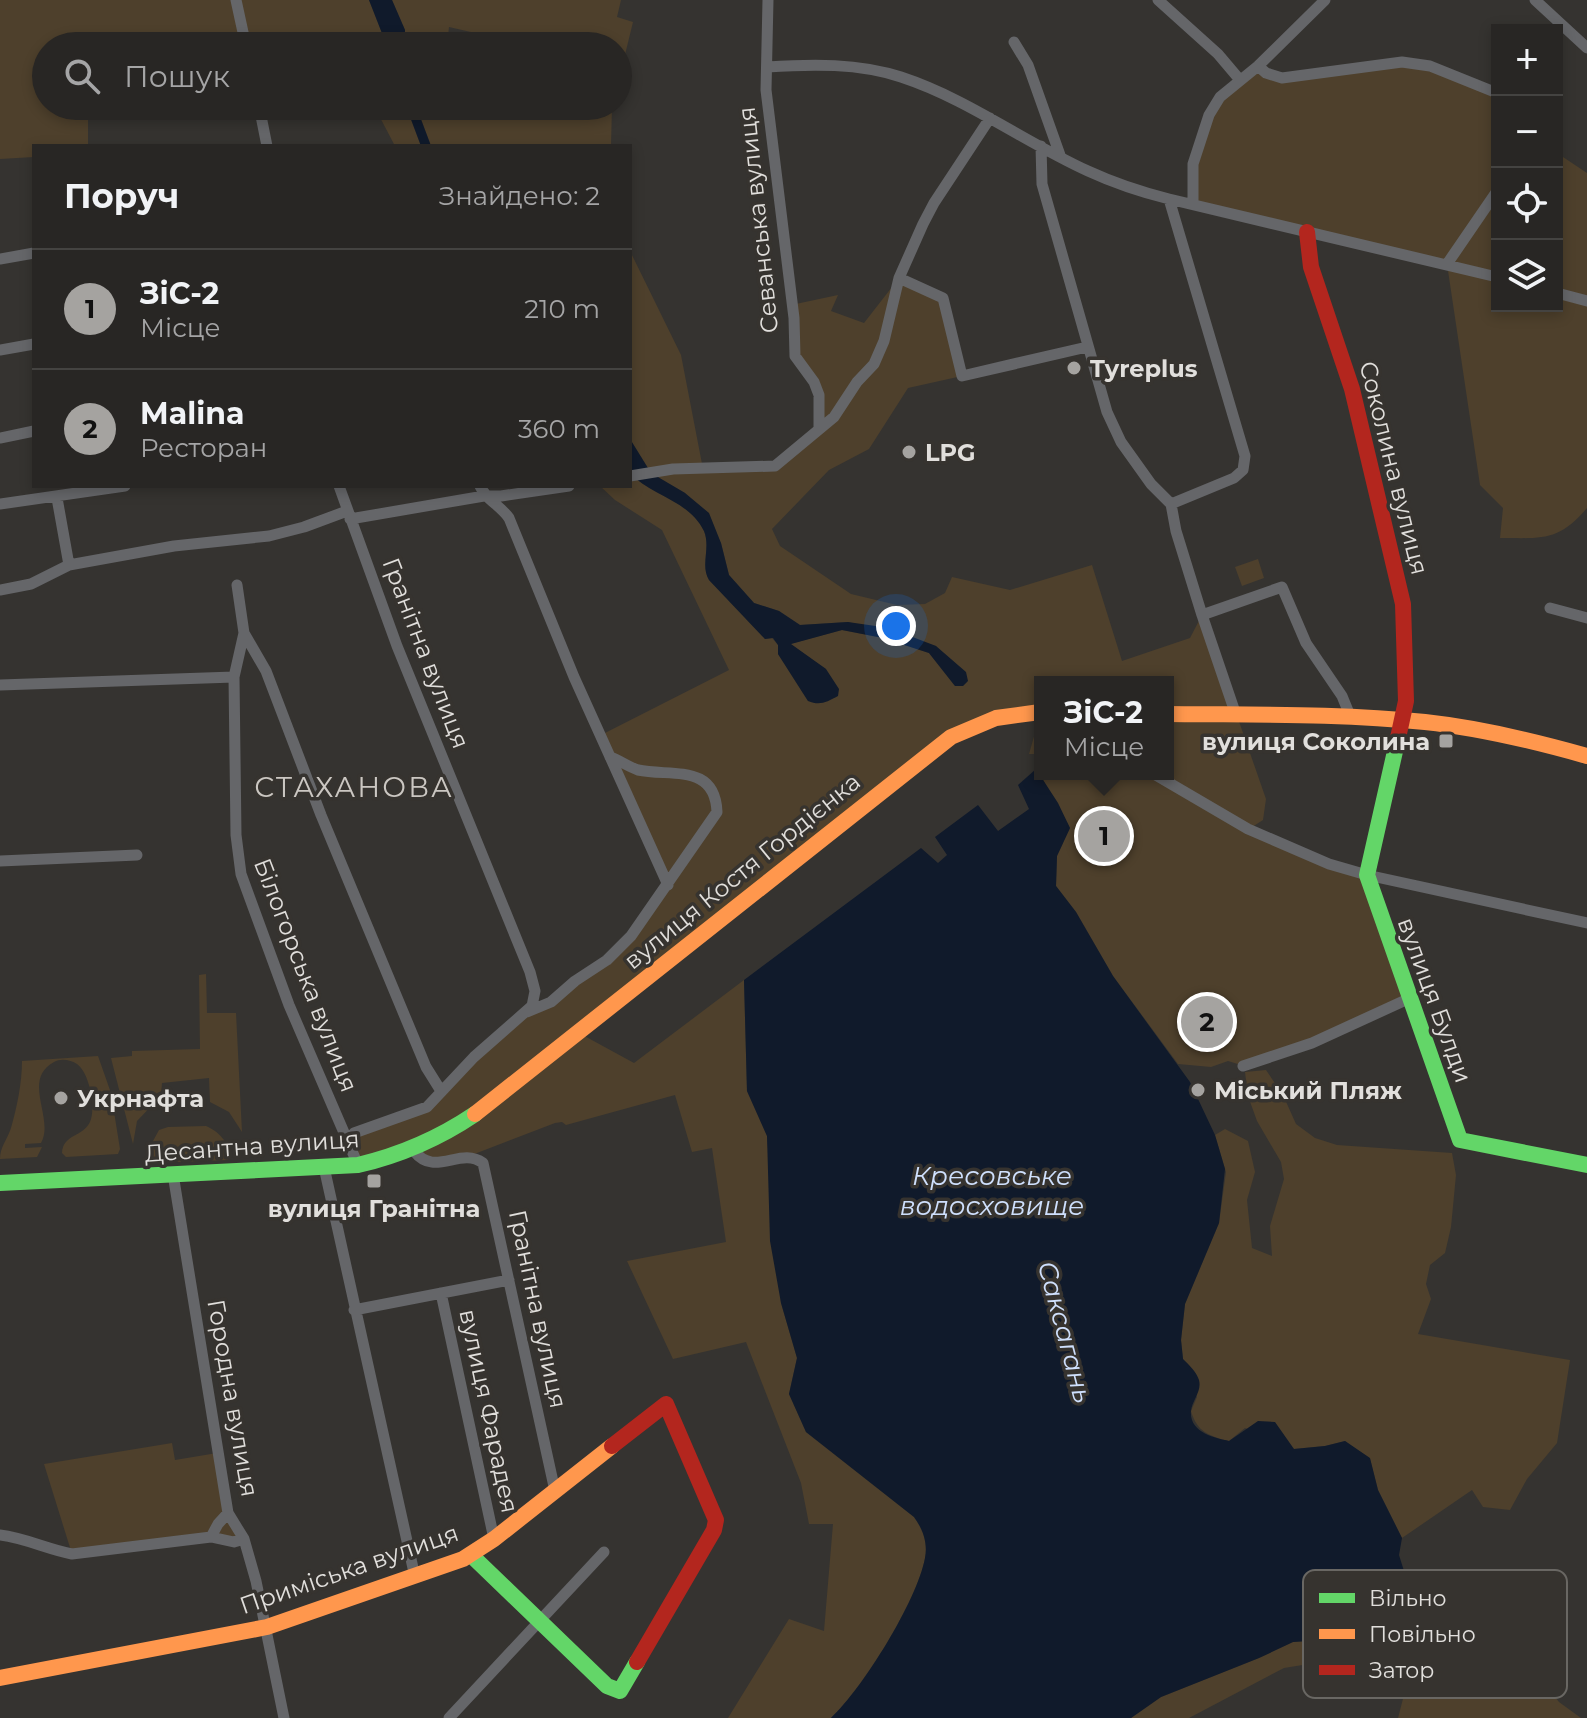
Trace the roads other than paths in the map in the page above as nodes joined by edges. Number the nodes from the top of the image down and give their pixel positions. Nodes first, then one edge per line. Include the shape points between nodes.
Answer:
1 (236, 0) edge
2 (768, 0) edge
3 (1158, 0) edge
4 (1325, 0) edge
5 (1535, 0) edge
6 (243, 32) edge
7 (1014, 42) dead end
8 (1587, 48) edge
9 (1258, 66) junction
10 (767, 67) junction
11 (1240, 80) junction
12 (1491, 91) edge
13 (990, 118) junction
14 (262, 120) edge
15 (267, 144) edge
16 (1041, 146) junction
17 (1060, 156) junction
18 (1169, 199) junction
19 (1491, 200) edge
20 (1193, 203) junction
21 (1307, 232) junction
22 (32, 253) edge
23 (0, 259) edge
24 (1447, 264) junction
25 (1491, 275) edge
26 (899, 278) junction
27 (1563, 295) edge
28 (1587, 301) edge
29 (32, 344) edge
30 (1087, 347) junction
31 (0, 350) edge
32 (819, 428) junction
33 (32, 431) edge
34 (0, 438) edge
35 (632, 476) edge
36 (114, 488) edge
37 (340, 488) edge
38 (556, 488) edge
39 (482, 491) edge
40 (57, 498) junction
41 (0, 504) edge
42 (1171, 504) junction
43 (349, 515) junction
44 (69, 565) junction
45 (237, 585) dead end
46 (0, 590) edge
47 (1550, 608) dead end
48 (1202, 615) junction
49 (1587, 618) edge
50 (244, 633) junction
51 (234, 677) junction
52 (0, 685) edge
53 (1034, 713) edge
54 (1174, 714) edge
55 (1236, 715) junction
56 (1351, 718) junction
57 (1401, 721) junction
58 (1587, 756) edge
59 (610, 757) junction
60 (1164, 780) edge
61 (137, 855) dead end
62 (0, 861) edge
63 (1367, 875) junction
64 (668, 885) junction
65 (1587, 923) edge
66 (1408, 999) junction
67 (526, 1012) junction
68 (1243, 1066) dead end
69 (441, 1091) junction
70 (491, 1102) joint
71 (348, 1141) junction
72 (414, 1151) junction
73 (358, 1165) junction
74 (1587, 1165) edge
75 (324, 1167) junction
76 (173, 1174) junction
77 (0, 1183) edge
78 (509, 1280) junction
79 (441, 1293) junction
80 (354, 1310) junction
81 (555, 1491) junction
82 (228, 1513) junction
83 (0, 1535) edge
84 (211, 1537) junction
85 (244, 1539) junction
86 (494, 1539) junction
87 (604, 1552) dead end
88 (471, 1555) junction
89 (415, 1577) junction
90 (539, 1622) junction
91 (267, 1627) junction
92 (0, 1678) edge
93 (284, 1718) edge
94 (449, 1718) edge

1 - 6 street
2 - 10 street, Севанська вулиця
3 - 11 street
4 - 9 street
5 - 8 street
7 - 17 street via 1028,65
9 - 11 street
9 - 12 street via 1282,78 1418,63
10 - 13 street via 832,65 879,71 949,96
10 - 32 street, Севанська вулиця via 795,356 819,395
11 - 20 street via 1209,115 1193,164
13 - 16 street
13 - 26 street via 934,203
14 - 15 street
16 - 17 street
16 - 30 street via 1042,184
17 - 18 street via 1118,184
18 - 20 street
18 - 42 street via 1245,456 1243,470 1234,478
19 - 24 street
20 - 21 street
21 - 24 street
21 - 57 street, Соколина вулиця via 1311,267 1352,389 1403,604 1407,684
22 - 23 street
24 - 25 street
26 - 30 street via 943,298 962,376
26 - 32 street via 874,364 834,417
27 - 28 street
29 - 31 street
30 - 42 street via 1121,442
32 - 35 street via 775,466
33 - 34 street
36 - 40 street
37 - 43 street, Гранітна вулиця
38 - 39 street via 517,494
39 - 43 street
39 - 59 street via 509,518
40 - 41 street
40 - 44 street
42 - 48 street
43 - 44 street via 269,536
43 - 67 street, Гранітна вулиця via 530,972 535,999
44 - 46 street via 31,584
45 - 50 street
47 - 49 street
48 - 55 street
48 - 56 street via 1282,587 1306,643
50 - 51 street, Білогорська вулиця
50 - 69 street via 266,671 333,844 426,1067
51 - 52 street
51 - 71 street, Білогорська вулиця via 241,874 289,1005
53 - 70 street, вулиця Костя Гордієнка via 996,718 951,737
54 - 55 street
55 - 56 street
56 - 57 street
57 - 58 street via 1515,737
57 - 63 street, Соколина вулиця
59 - 64 street
59 - 64 street via 639,770 702,780 714,793 715,817
60 - 63 street via 1248,829
61 - 62 street
63 - 65 street
63 - 66 street, вулиця Булди
64 - 67 street via 607,960 551,1002
66 - 68 street via 1312,1043
66 - 74 street, вулиця Булди via 1460,1140
67 - 69 street
69 - 71 street via 427,1107 354,1133
70 - 72 street, Десантна вулиця
71 - 73 street, Білогорська вулиця
72 - 73 street, Десантна вулиця
72 - 78 street, Гранітна вулиця via 428,1163 477,1158 483,1163
73 - 75 street, Десантна вулиця
75 - 76 street, Десантна вулиця
75 - 80 street
76 - 77 street, Десантна вулиця
76 - 82 street, Городна вулиця
78 - 79 street, вулиця Фарадея
78 - 81 street, Гранітна вулиця
79 - 80 street, вулиця Фарадея
79 - 86 street, вулиця Фарадея
80 - 89 street
81 - 86 street, Приміська вулиця
81 - 90 street, Приміська вулиця via 666,1404 716,1520 620,1691 607,1686
82 - 84 street
82 - 85 street, Городна вулиця
83 - 84 street via 72,1554
84 - 85 street
85 - 91 street, Городна вулиця
86 - 88 street, Приміська вулиця
87 - 90 street
88 - 89 street, Приміська вулиця
88 - 90 street
89 - 91 street, Приміська вулиця
90 - 94 street
91 - 92 street, Приміська вулиця
91 - 93 street, Городна вулиця

